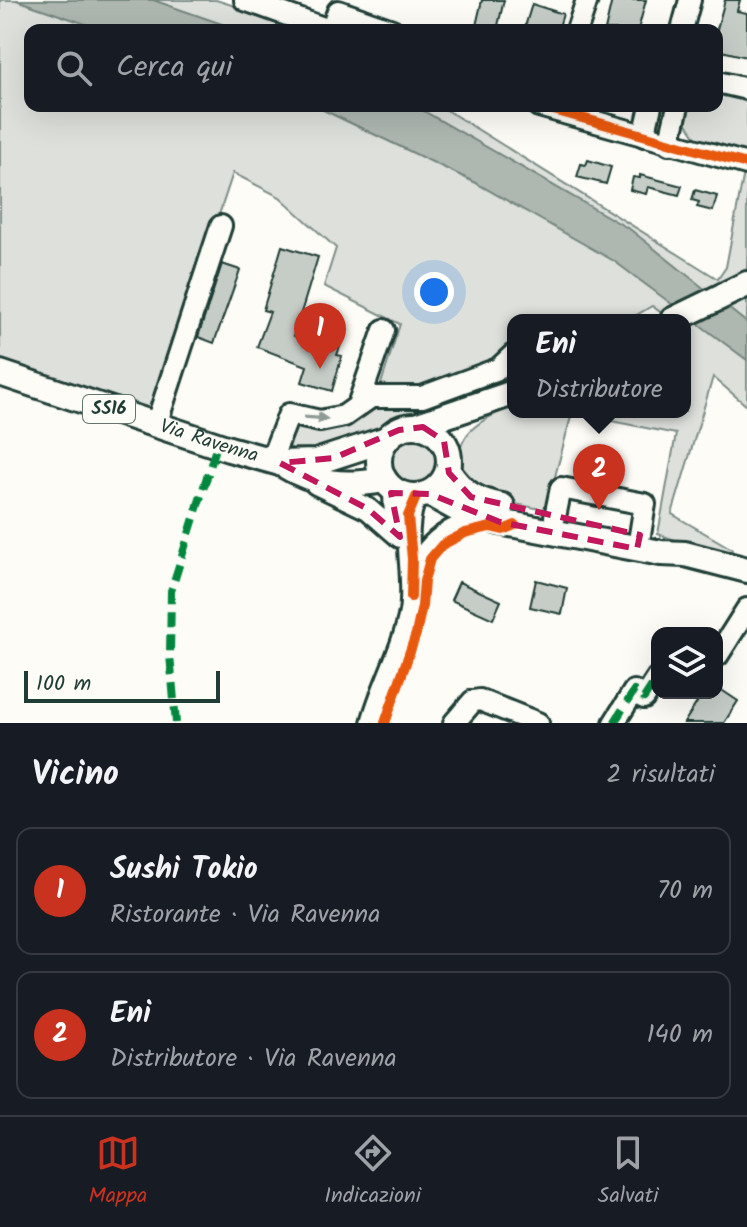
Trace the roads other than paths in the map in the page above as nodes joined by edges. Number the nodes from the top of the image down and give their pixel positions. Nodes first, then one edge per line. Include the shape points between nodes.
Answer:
1 (245, 0) edge
2 (587, 0) edge
3 (690, 0) edge
4 (313, 24) edge
5 (333, 24) edge
6 (375, 24) edge
7 (579, 24) edge
8 (684, 24) edge
9 (723, 83) edge
10 (747, 89) edge
11 (563, 112) edge
12 (650, 112) edge
13 (677, 112) edge
14 (644, 136) junction
15 (669, 144) junction
16 (747, 164) edge
17 (221, 226) dead end
18 (741, 287) edge
19 (685, 314) edge
20 (384, 330) dead end
21 (507, 361) edge
22 (0, 373) edge
23 (507, 395) edge
24 (507, 396) edge
25 (358, 405) junction
26 (156, 425) junction
27 (415, 426) junction
28 (387, 439) junction
29 (449, 464) junction
30 (284, 466) junction
31 (406, 490) junction
32 (486, 518) junction
33 (400, 537) junction
34 (639, 542) junction
35 (412, 559) junction
36 (747, 570) edge
37 (412, 584) junction
38 (747, 609) edge
39 (723, 647) edge
40 (651, 687) edge
41 (372, 723) edge
42 (454, 723) edge
43 (538, 723) edge
44 (614, 723) edge

1 - 4 street
2 - 7 street
3 - 8 street
5 - 6 street via 338,11
9 - 10 street
11 - 14 street
12 - 14 street
13 - 15 street
14 - 15 street
15 - 16 street
17 - 26 street
18 - 19 main road
20 - 25 street
21 - 25 street via 498,369 422,397 371,397
22 - 26 main road, Via Ravenna / SS16
23 - 27 main road, Via Ravenna
24 - 29 main road via 474,418 457,439
30 -> 25 street via 289,414 320,421 344,416
26 - 30 main road, Via Ravenna / SS16
27 - 28 main road, Via Ravenna
27 - 29 main road via 444,441
28 - 30 main road, Via Ravenna via 316,462
28 - 31 main road via 379,463
29 - 31 main road via 442,484
29 - 34 main road via 462,490 480,501
30 - 31 main road, Via Ravenna via 322,483
30 - 33 street via 368,509
31 - 32 main road
31 - 33 street via 395,523
31 - 35 street
32 - 34 main road
32 - 37 street via 441,535 424,554
33 - 35 street
34 - 36 main road via 670,544 685,554
35 - 37 street
37 - 41 street via 405,631
38 - 39 street
40 - 44 street via 644,698 634,691
42 - 43 street via 480,700

